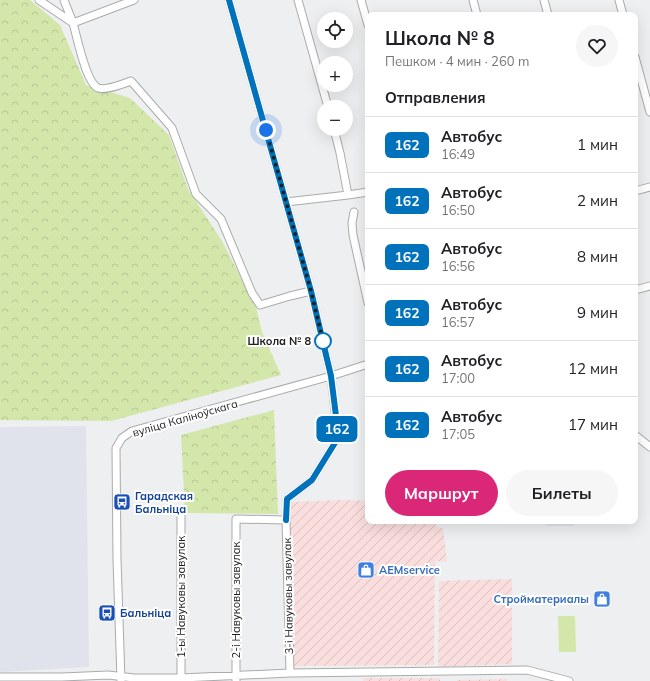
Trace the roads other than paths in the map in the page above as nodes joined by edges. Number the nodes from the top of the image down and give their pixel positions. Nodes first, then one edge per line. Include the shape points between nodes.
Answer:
1 (38, 0) edge
2 (64, 0) edge
3 (114, 0) edge
4 (134, 0) edge
5 (229, 0) edge
6 (298, 0) edge
7 (361, 0) edge
8 (473, 0) edge
9 (544, 0) edge
10 (619, 0) edge
11 (116, 8) junction
12 (476, 12) edge
13 (547, 12) edge
14 (622, 12) edge
15 (365, 14) edge
16 (73, 23) junction
17 (638, 68) edge
18 (326, 100) edge
19 (650, 112) edge
20 (336, 136) edge
21 (650, 187) edge
22 (638, 190) edge
23 (365, 192) edge
24 (348, 195) junction
25 (286, 202) junction
26 (354, 212) dead end
27 (650, 286) edge
28 (365, 289) edge
29 (638, 289) edge
30 (311, 291) junction
31 (365, 365) edge
32 (331, 376) junction
33 (638, 437) edge
34 (650, 447) edge
35 (181, 516) dead end
36 (286, 520) junction
37 (346, 672) junction
38 (290, 673) junction
39 (0, 677) edge
40 (181, 678) junction
41 (236, 678) edge
42 (62, 679) edge
43 (121, 679) edge
44 (346, 681) edge
45 (569, 681) edge

1 - 16 street
2 - 16 street
3 - 11 street
4 - 11 street
5 - 25 street
6 - 18 street
7 - 15 street
8 - 12 street
9 - 13 street
10 - 14 street
11 - 16 street
16 - 30 street via 84,63 94,86 100,89 111,88 131,81 172,128 196,194 221,219 252,293 260,305
17 - 19 street
20 - 24 street
21 - 22 street
23 - 24 street
24 - 25 street
25 - 30 street
26 - 28 street via 353,235
27 - 29 street
30 - 32 street
31 - 32 street, вуліца Каліноўскага
32 - 36 street, 3-і Навуковы завулак via 338,438 312,480 287,499
32 - 43 street, вуліца Каліноўскага via 132,431 122,438 116,448
33 - 34 street
35 - 40 street, 1-ы Навуковы завулак
36 - 38 street, 3-і Навуковы завулак
36 - 41 street, 2-і Навуковы завулак via 236,519
37 - 38 street
37 - 44 street
37 - 45 street via 527,670
38 - 41 street
39 - 42 street
40 - 41 street
40 - 43 street
42 - 43 street via 108,675

